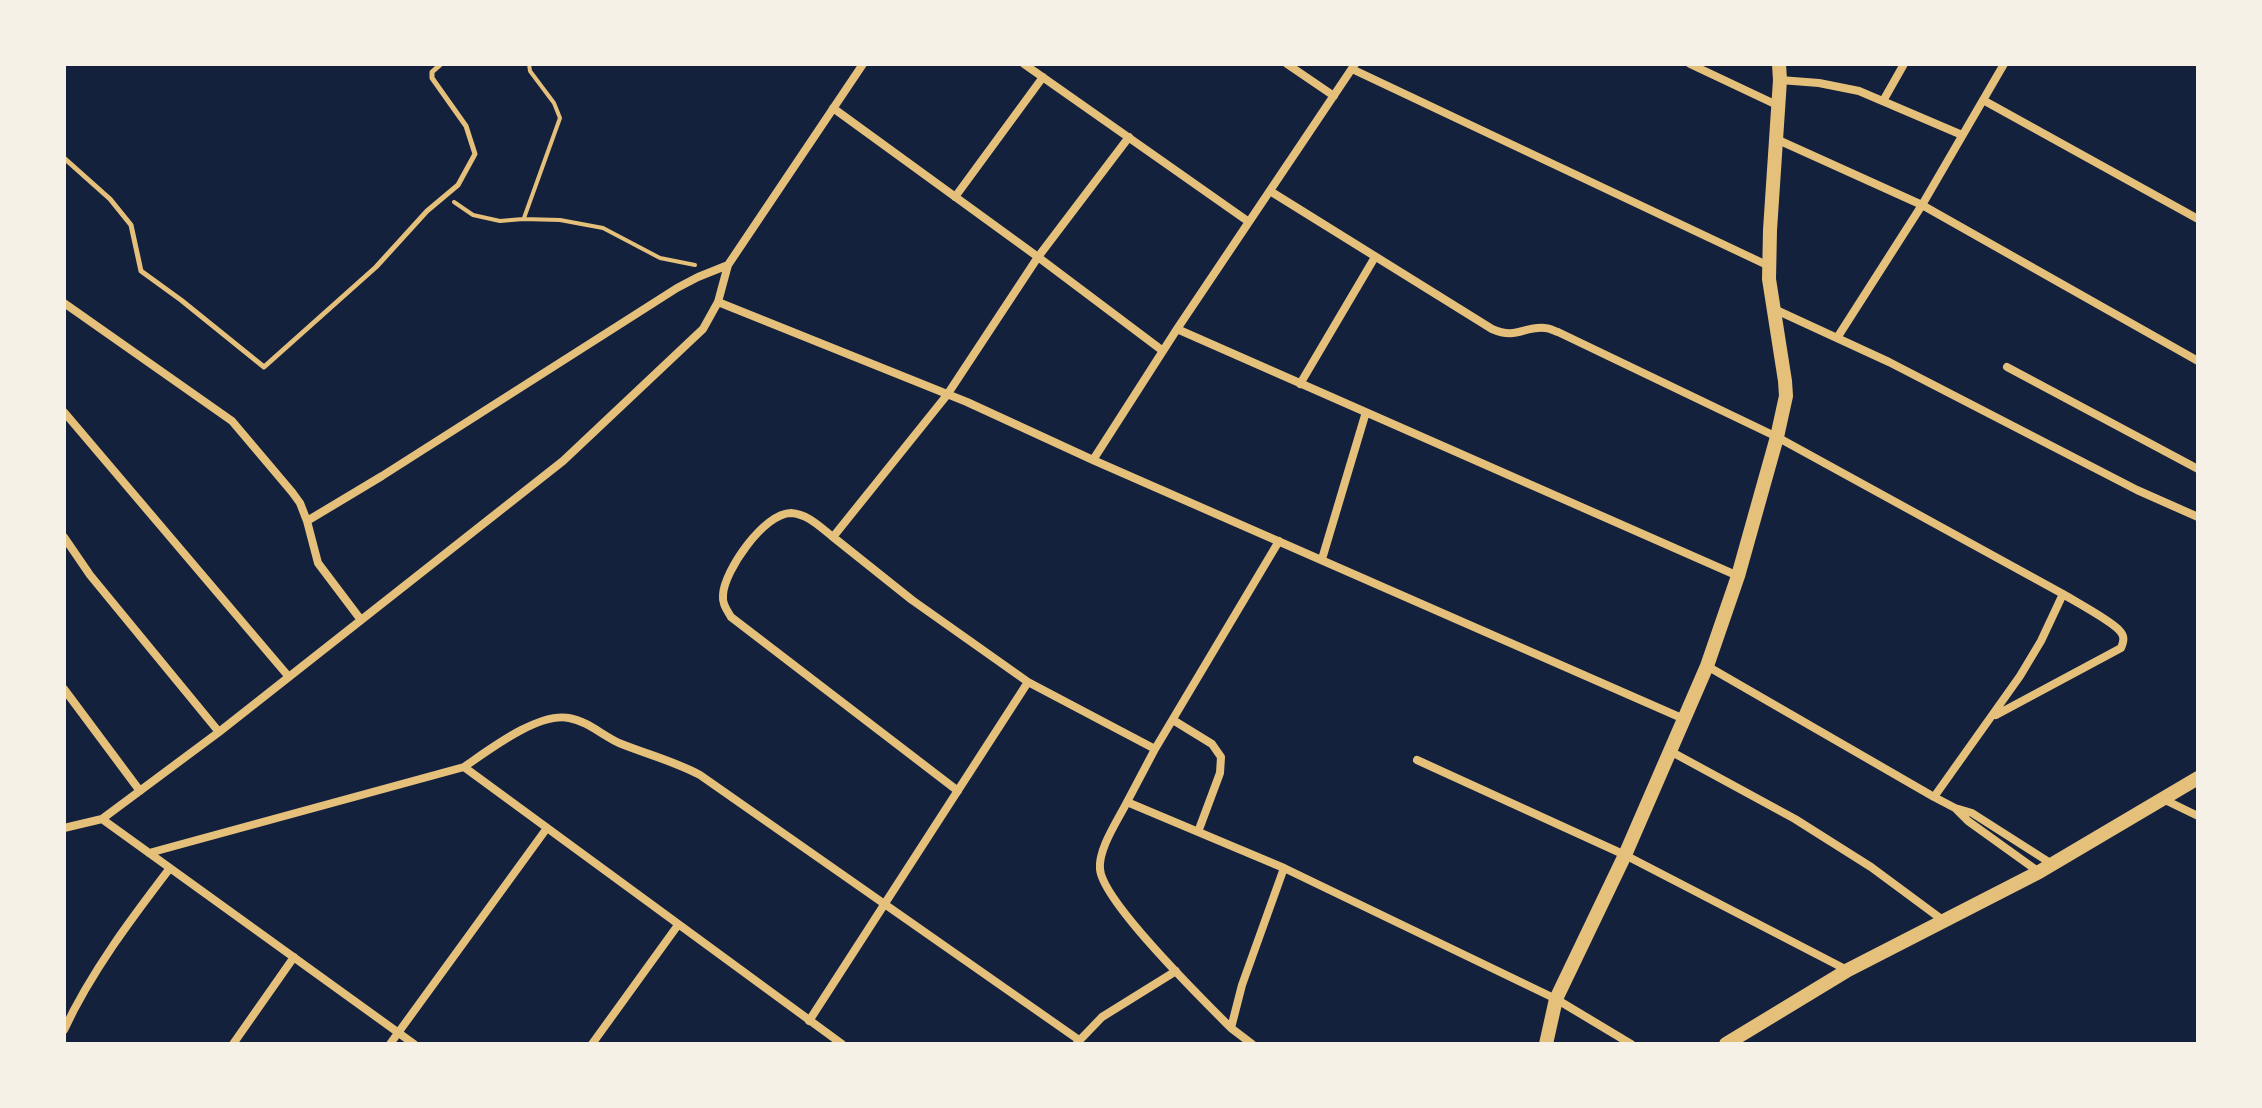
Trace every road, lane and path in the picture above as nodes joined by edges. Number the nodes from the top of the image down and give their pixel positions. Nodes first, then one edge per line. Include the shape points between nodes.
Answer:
1 (441, 64) edge
2 (529, 64) edge
3 (863, 64) edge
4 (1024, 64) edge
5 (1287, 64) edge
6 (1690, 64) edge
7 (1779, 64) edge
8 (1904, 64) edge
9 (2004, 64) edge
10 (1354, 66) edge
11 (1043, 77) junction
12 (1780, 80) junction
13 (1334, 96) junction
14 (1983, 100) junction
15 (1883, 101) junction
16 (1779, 106) junction
17 (833, 108) junction
18 (1962, 135) junction
19 (1129, 137) junction
20 (1776, 139) junction
21 (64, 158) edge
22 (1270, 191) junction
23 (445, 196) junction
24 (955, 197) junction
25 (1922, 205) junction
26 (523, 219) junction
27 (2198, 219) edge
28 (1249, 222) junction
29 (1038, 257) junction
30 (1375, 257) junction
31 (728, 265) junction
32 (698, 266) dead end
33 (1769, 266) junction
34 (718, 302) junction
35 (64, 303) edge
36 (1774, 309) junction
37 (1177, 329) junction
38 (1837, 338) junction
39 (1163, 351) junction
40 (2198, 361) edge
41 (2007, 367) dead end
42 (1300, 384) junction
43 (947, 395) junction
44 (64, 412) edge
45 (1366, 412) junction
46 (1777, 437) junction
47 (1093, 460) junction
48 (2198, 469) edge
49 (2198, 517) edge
50 (307, 521) junction
51 (64, 537) edge
52 (833, 537) junction
53 (1279, 541) junction
54 (1322, 559) junction
55 (1738, 576) junction
56 (2063, 594) junction
57 (361, 620) junction
58 (1707, 666) junction
59 (289, 677) junction
60 (1028, 682) junction
61 (64, 689) edge
62 (1991, 717) junction
63 (1684, 719) junction
64 (1173, 720) junction
65 (219, 732) junction
66 (1155, 749) junction
67 (1670, 751) junction
68 (1417, 760) dead end
69 (464, 767) junction
70 (2198, 778) edge
71 (140, 791) junction
72 (958, 791) junction
73 (1934, 797) junction
74 (2162, 799) junction
75 (1127, 802) junction
76 (1955, 808) junction
77 (2198, 816) edge
78 (102, 819) junction
79 (64, 828) edge
80 (547, 828) junction
81 (1198, 832) junction
82 (149, 853) junction
83 (1625, 855) junction
84 (170, 868) junction
85 (1284, 868) junction
86 (2045, 868) junction
87 (885, 905) junction
88 (1944, 921) junction
89 (678, 925) junction
90 (294, 957) junction
91 (1848, 970) junction
92 (1176, 971) junction
93 (1556, 999) junction
94 (809, 1021) junction
95 (1231, 1028) junction
96 (64, 1030) edge
97 (398, 1033) junction
98 (1078, 1042) edge
99 (233, 1044) edge
100 (390, 1044) edge
101 (414, 1044) edge
102 (592, 1044) edge
103 (842, 1044) edge
104 (1252, 1044) edge
105 (1546, 1044) edge
106 (1631, 1044) edge
107 (1726, 1044) edge

1 - 23 lane via 432,78 466,126 475,154 458,185
2 - 26 path via 560,118
3 - 17 street
4 - 11 street
5 - 13 street
6 - 16 street
7 - 12 street
8 - 15 street
9 - 14 street
10 - 13 street
10 - 33 street
11 - 19 street
11 - 24 street
12 - 15 street via 1846,88
12 - 16 street
13 - 22 street
14 - 18 street
14 - 27 street
15 - 18 street
16 - 20 street
17 - 24 street
17 - 31 street
18 - 25 street
19 - 28 street
19 - 29 street
20 - 25 street
20 - 33 street
21 - 23 lane via 131,225 141,271 264,367 376,267
22 - 28 street
22 - 30 street
23 - 26 path via 473,215
24 - 29 street
25 - 38 street
25 - 40 street
26 - 32 path via 603,228 660,258
28 - 37 street
29 - 39 street
29 - 43 street
30 - 42 street
30 - 46 street via 1502,334 1545,328 1558,332
31 - 34 street
31 - 50 street via 677,288
33 - 36 street
34 - 43 street
34 - 57 street via 703,329 563,461
35 - 50 street via 232,421 292,492
36 - 38 street
36 - 46 street via 1786,396
37 - 39 street
37 - 42 street
38 - 49 street
39 - 47 street
41 - 48 street
42 - 45 street
43 - 47 street
43 - 52 street
44 - 59 street
45 - 54 street
45 - 55 street
46 - 55 street
46 - 56 street
47 - 53 street
50 - 57 street via 318,563
51 - 65 street
52 - 60 street
52 - 72 street via 806,516 776,516 731,570 723,604 731,617
53 - 54 street
53 - 64 street
54 - 63 street
55 - 58 street
56 - 62 street via 2041,641
56 - 62 street via 2119,629 2124,644
57 - 59 street
58 - 63 street
58 - 73 street
59 - 65 street
60 - 66 street
60 - 72 street
61 - 71 street
62 - 73 street
63 - 67 street
64 - 66 street
64 - 81 street via 1212,744 1221,757
65 - 71 street
66 - 75 street
67 - 83 street
67 - 88 street via 1795,819
68 - 83 street
69 - 80 street
69 - 82 street
69 - 87 street via 545,720 569,718 700,775
70 - 74 street
71 - 78 street
72 - 87 street
73 - 76 street
74 - 77 street
74 - 86 street
75 - 81 street
75 - 92 street via 1101,854 1103,882
76 - 86 street
76 - 86 street via 1983,819
78 - 79 street
78 - 82 street
80 - 89 street
80 - 97 street
81 - 85 street
82 - 84 street
83 - 91 street
83 - 93 street
84 - 90 street
84 - 96 street via 127,926
85 - 93 street
85 - 95 street
86 - 88 street
87 - 94 street
87 - 98 street
88 - 91 street
89 - 94 street
89 - 102 street
90 - 97 street
90 - 99 street
91 - 107 street
92 - 95 street
92 - 98 street via 1102,1017
93 - 105 street
93 - 106 street
94 - 103 street
95 - 104 street
97 - 100 street
97 - 101 street

